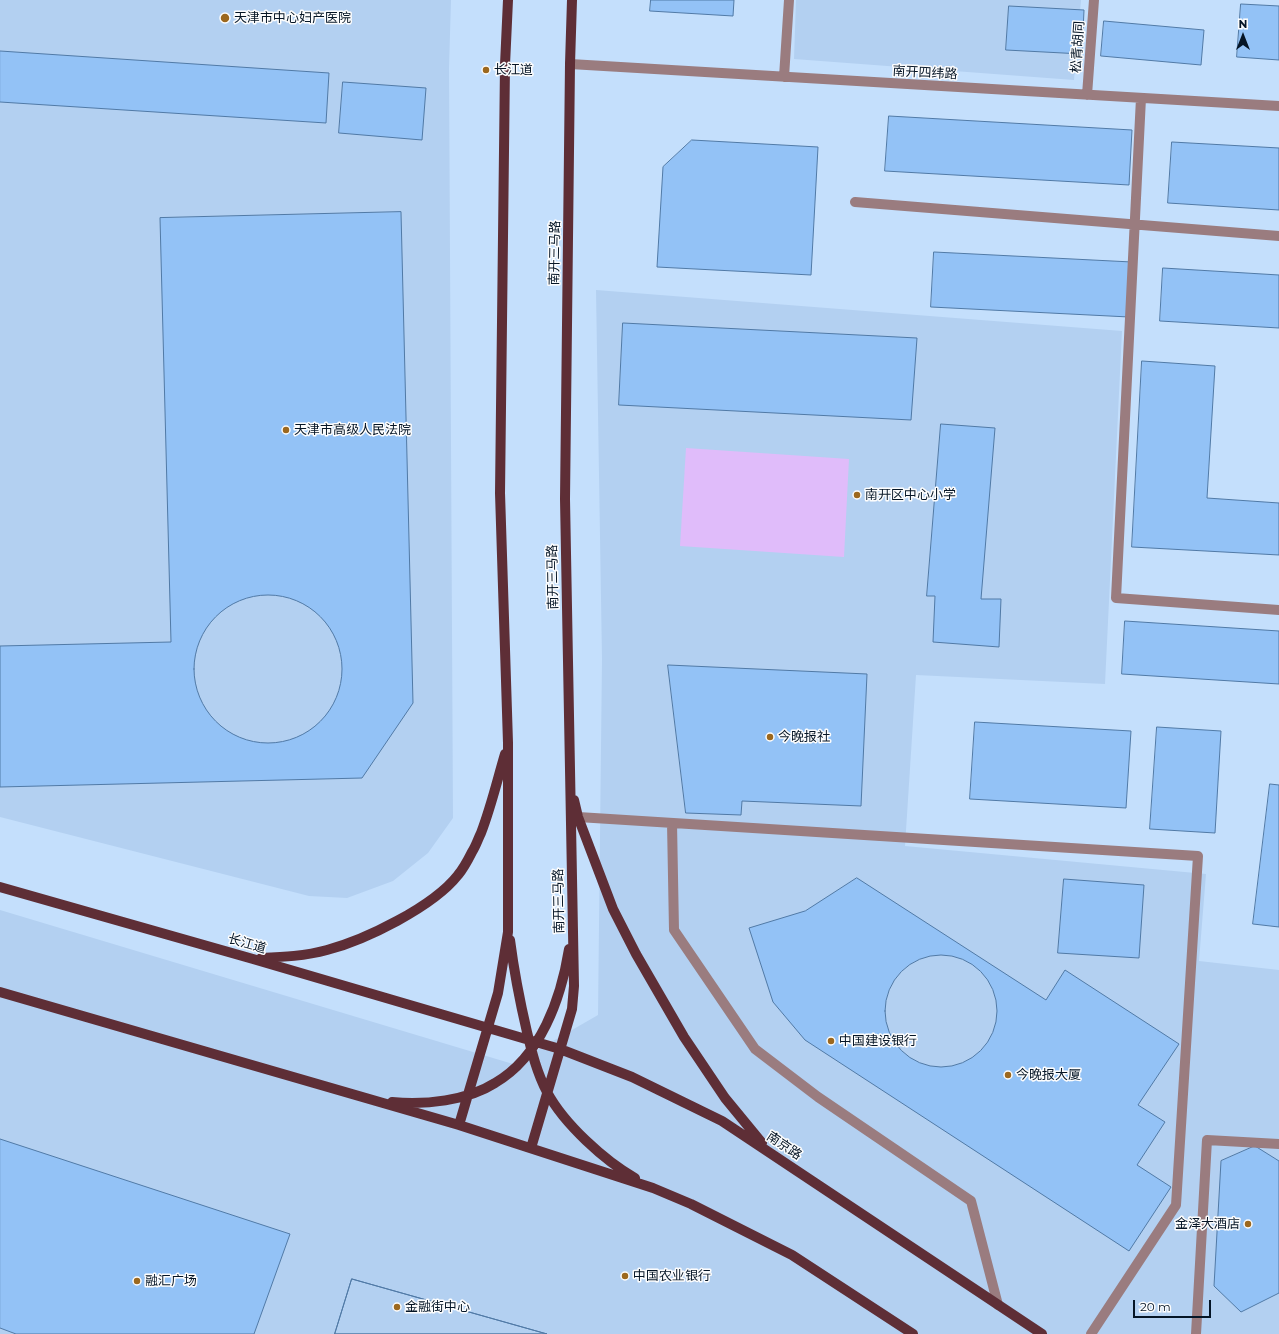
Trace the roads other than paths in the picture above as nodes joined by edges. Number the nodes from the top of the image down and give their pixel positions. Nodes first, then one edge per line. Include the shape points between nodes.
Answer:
1 (508, 0) edge
2 (572, 0) edge
3 (789, 0) edge
4 (1094, 0) edge
5 (570, 64) junction
6 (784, 77) junction
7 (1087, 95) junction
8 (1141, 98) junction
9 (1279, 106) edge
10 (855, 202) dead end
11 (1135, 224) junction
12 (1279, 236) edge
13 (1279, 610) edge
14 (508, 743) junction
15 (570, 782) junction
16 (578, 817) junction
17 (672, 822) junction
18 (0, 887) edge
19 (508, 918) junction
20 (573, 924) junction
21 (253, 959) junction
22 (0, 992) edge
23 (487, 1027) junction
24 (532, 1044) junction
25 (560, 1049) junction
26 (547, 1093) junction
27 (467, 1095) junction
28 (368, 1099) junction
29 (459, 1125) junction
30 (1279, 1144) edge
31 (531, 1148) junction
32 (770, 1153) junction
33 (653, 1188) junction
34 (998, 1304) junction
35 (913, 1334) edge
36 (1042, 1334) edge
37 (1091, 1334) edge
38 (1196, 1334) edge

1 - 14 main road via 500,493
2 - 5 main road, 南开三马路
3 - 6 street
4 - 7 street, 松青胡同
5 - 6 street, 南开四纬路
5 - 15 main road, 南开三马路 via 564,499
6 - 7 street, 南开四纬路
7 - 8 street, 南开四纬路
8 - 9 street, 南开四纬路
8 - 11 street
10 - 11 street
11 - 12 street
11 - 13 street via 1116,598
14 - 19 main road
14 - 21 main road via 486,819 473,851 457,876 439,893 387,926 335,948 300,955
15 - 16 main road
15 - 20 main road, 南开三马路
16 - 17 street
16 - 32 main road via 613,909 659,996 725,1098
17 - 34 street via 674,930 755,1049 818,1097 971,1200
17 - 37 street via 1198,856 1176,1205
18 - 21 main road, 长江道
19 - 23 main road via 501,977
19 - 24 main road via 519,994
20 - 24 main road via 560,989 549,1018
20 - 25 main road, 南开三马路 via 572,1009
21 - 23 main road, 长江道
22 - 28 main road
23 - 24 main road, 南京路
23 - 27 main road
24 - 25 main road, 南京路
24 - 26 main road via 537,1071
24 - 27 main road via 522,1062 495,1084
25 - 26 main road, 南开三马路
25 - 32 main road, 南京路 via 632,1077 722,1121
26 - 31 main road, 南开三马路
26 - 33 main road via 578,1132 596,1149 632,1177
27 - 28 main road via 455,1099 414,1103
27 - 29 main road
28 - 29 main road
29 - 31 main road
30 - 38 street via 1207,1140
31 - 33 main road
32 - 34 main road, 南京路
33 - 35 main road via 792,1255
34 - 36 main road, 南京路

